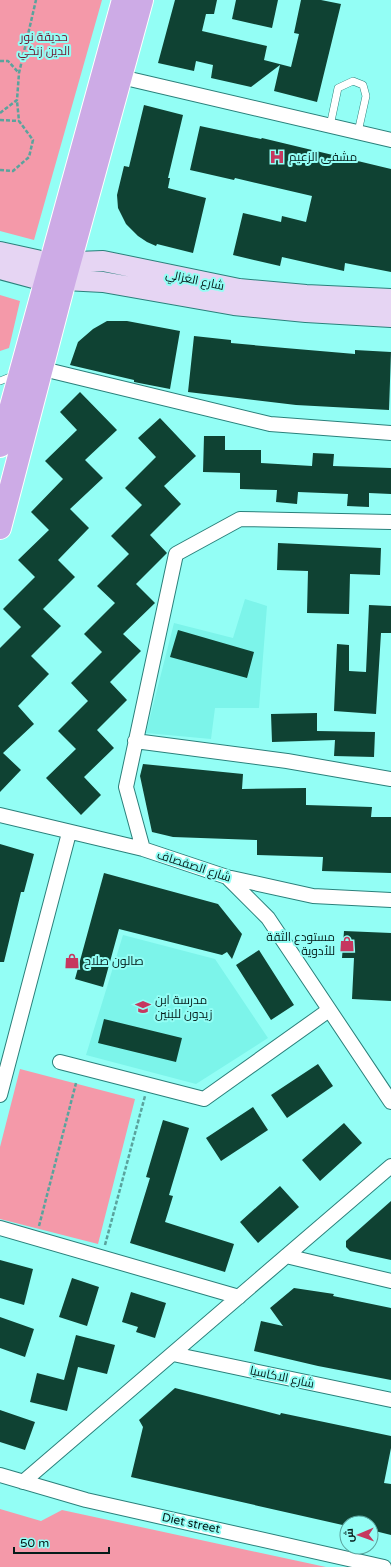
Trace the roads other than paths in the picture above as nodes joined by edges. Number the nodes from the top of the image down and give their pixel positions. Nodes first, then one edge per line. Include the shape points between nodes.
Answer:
1 (123, 0) edge
2 (142, 0) edge
3 (121, 77) junction
4 (330, 126) junction
5 (358, 132) junction
6 (391, 140) edge
7 (0, 252) edge
8 (0, 269) edge
9 (58, 271) junction
10 (391, 299) edge
11 (391, 317) edge
12 (43, 369) junction
13 (20, 373) junction
14 (0, 382) edge
15 (391, 433) edge
16 (0, 446) edge
17 (391, 522) edge
18 (0, 528) edge
19 (135, 742) junction
20 (391, 780) edge
21 (0, 815) edge
22 (69, 833) junction
23 (143, 849) junction
24 (226, 877) junction
25 (391, 900) edge
26 (329, 1010) junction
27 (60, 1062) dead end
28 (0, 1095) edge
29 (391, 1102) edge
30 (391, 1166) edge
31 (0, 1228) edge
32 (286, 1256) junction
33 (391, 1281) edge
34 (239, 1297) junction
35 (173, 1354) junction
36 (391, 1400) edge
37 (0, 1474) edge
38 (23, 1482) junction
39 (351, 1564) edge
40 (384, 1567) edge

1 - 9 main road
2 - 3 main road
3 - 4 street
3 - 9 main road
4 - 5 street
4 - 5 lane via 338,88 353,81 363,85 366,96
5 - 6 street
7 - 9 main road, شارع الغزالي
8 - 9 main road, شارع الغزالي
9 - 10 main road, شارع الغزالي via 103,261 239,289 306,296
9 - 11 main road, شارع الغزالي via 103,282 234,305
9 - 12 main road
9 - 13 main road
12 - 15 street via 270,424
12 - 18 main road
13 - 14 lane
13 - 16 main road
17 - 19 street via 240,519 176,554
19 - 20 street via 287,761
19 - 23 street via 126,787
21 - 22 street, شارع الصفصاف
22 - 23 street, شارع الصفصاف
22 - 28 street
23 - 24 street, شارع الصفصاف
24 - 25 street, شارع الصفصاف via 312,896
24 - 26 street via 268,918
26 - 27 street via 204,1099
26 - 29 street
30 - 32 street
31 - 34 street
32 - 33 street
32 - 34 street
34 - 35 street
35 - 36 street, شارع الاكاسيا
35 - 38 street
37 - 38 street, Diet street
38 - 39 street, Diet street via 86,1500
39 - 40 street, Diet street

